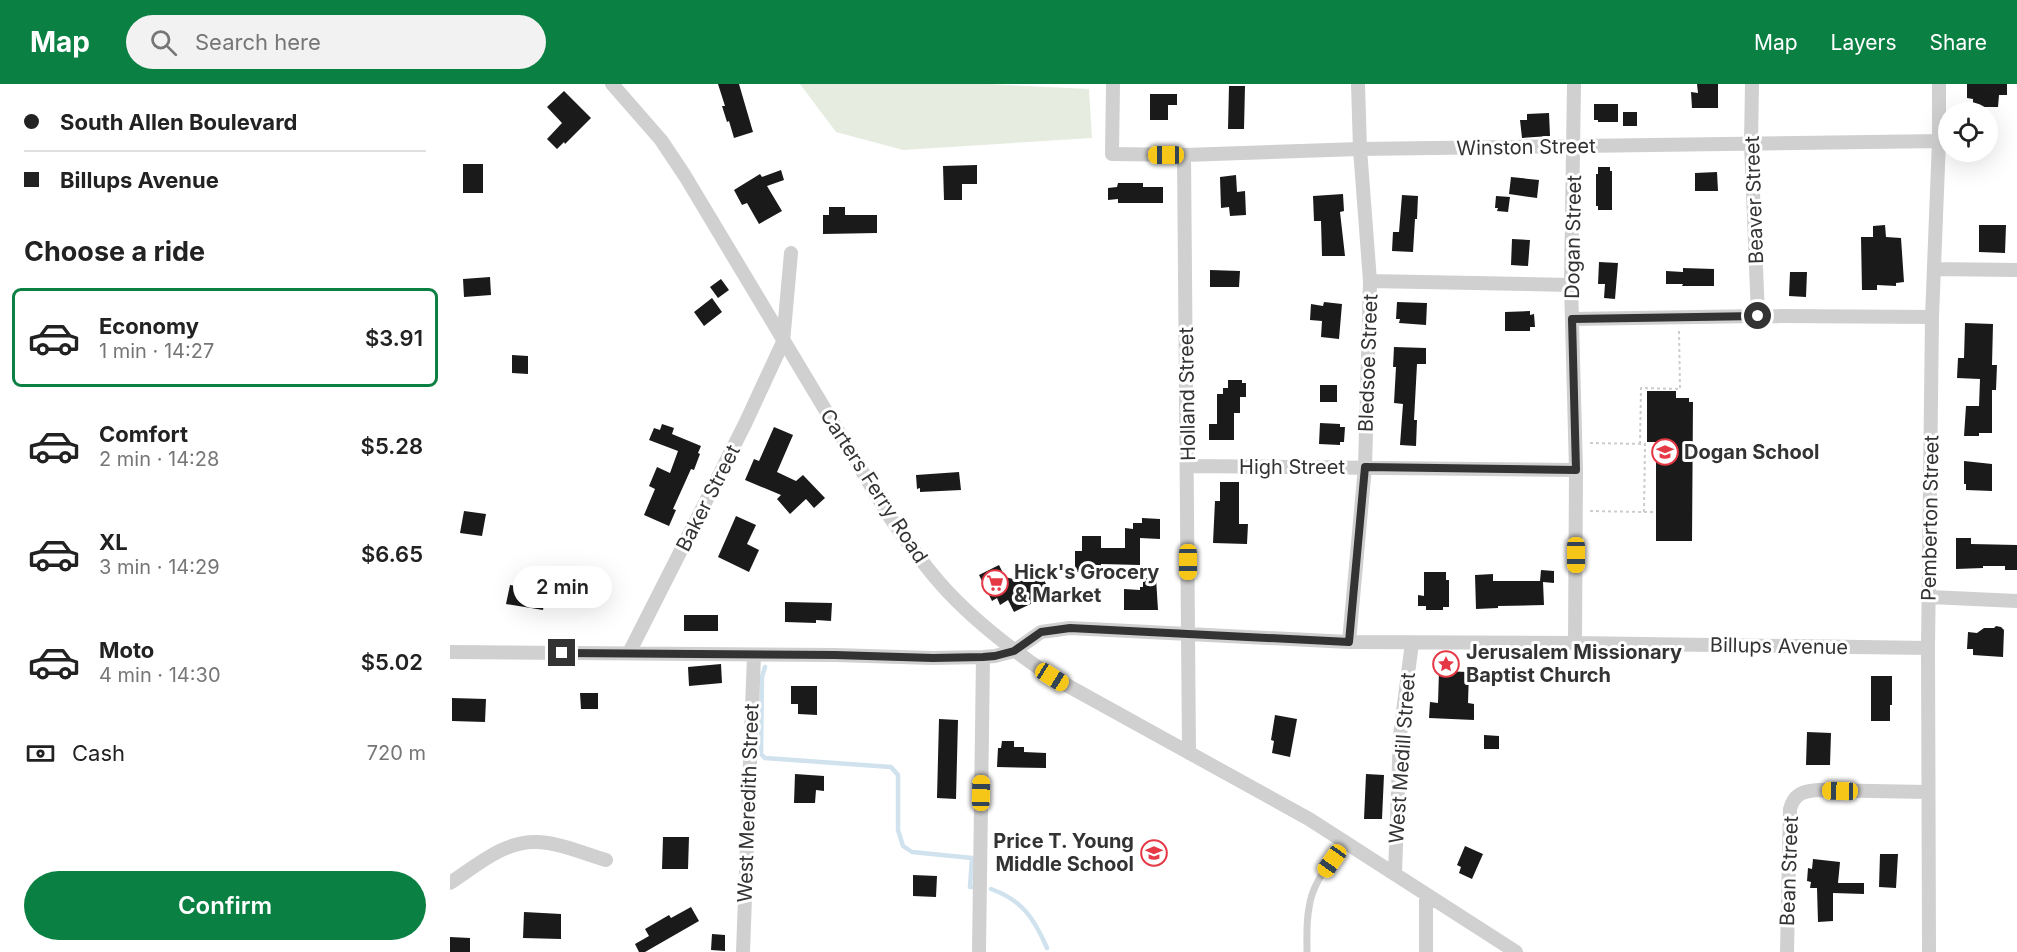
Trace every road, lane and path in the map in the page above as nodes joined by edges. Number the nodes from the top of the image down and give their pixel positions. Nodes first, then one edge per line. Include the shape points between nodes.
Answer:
1 (612, 84) edge
2 (1113, 84) edge
3 (1358, 84) edge
4 (1574, 84) edge
5 (1752, 84) edge
6 (1939, 84) edge
7 (1939, 102) edge
8 (1938, 141) edge
9 (1751, 143) junction
10 (1574, 147) junction
11 (1360, 150) junction
12 (1184, 155) junction
13 (1938, 162) edge
14 (791, 253) dead end
15 (1934, 269) junction
16 (2017, 270) edge
17 (1370, 281) junction
18 (1570, 285) junction
19 (1758, 316) junction
20 (1932, 317) junction
21 (1679, 318) junction
22 (1572, 319) junction
23 (783, 342) junction
24 (1575, 443) junction
25 (1640, 444) junction
26 (1188, 466) junction
27 (1365, 467) junction
28 (1576, 470) junction
29 (1576, 511) junction
30 (1644, 512) junction
31 (1655, 512) dead end
32 (1930, 597) junction
33 (2017, 601) edge
34 (1188, 633) junction
35 (1349, 642) junction
36 (1412, 643) junction
37 (1575, 643) junction
38 (1928, 648) junction
39 (1014, 651) junction
40 (450, 652) edge
41 (629, 653) junction
42 (754, 655) junction
43 (983, 657) junction
44 (1189, 753) junction
45 (1927, 792) junction
46 (1346, 841) junction
47 (606, 860) dead end
48 (1395, 873) junction
49 (450, 882) edge
50 (1426, 894) junction
51 (743, 952) edge
52 (979, 952) edge
53 (1307, 952) edge
54 (1426, 952) edge
55 (1516, 952) edge
56 (1786, 952) edge
57 (1929, 952) edge

1 - 23 street, Carters Ferry Road via 661,140 685,176
2 - 12 street, Winston Street via 1112,154
3 - 11 street, Bledsoe Street
4 - 10 street, Dogan Street
5 - 9 street, Beaver Street
6 - 7 street, Pemberton Street
8 - 9 street, Winston Street
9 - 10 street, Winston Street
9 - 19 street, Beaver Street
10 - 11 street, Winston Street
10 - 18 street, Dogan Street
11 - 12 street, Winston Street
11 - 17 street, Bledsoe Street
12 - 26 street, Holland Street
13 - 15 street, Pemberton Street
14 - 23 street
15 - 16 street
15 - 20 street, Pemberton Street
17 - 18 street
17 - 27 street, Bledsoe Street
18 - 22 street, Dogan Street
19 - 20 street
19 - 21 street
20 - 32 street, Pemberton Street
21 - 22 street
21 - 25 path via 1680,389 1641,388
22 - 24 street, Dogan Street
23 - 39 street, Carters Ferry Road via 911,547 940,584
23 - 41 street, Baker Street
24 - 25 path
24 - 28 street, Dogan Street
25 - 30 path via 1646,444
26 - 27 street, High Street
26 - 34 street, Holland Street
27 - 28 street, High Street
27 - 35 street, Bledsoe Street
28 - 29 street, Dogan Street
29 - 30 path
29 - 37 street, Dogan Street
30 - 31 path
32 - 33 street
32 - 38 street, Pemberton Street
34 - 35 street, Billups Avenue
34 - 39 street, Billups Avenue via 1056,629 1041,632
34 - 44 street, Holland Street
35 - 36 street, Billups Avenue
36 - 37 street, Billups Avenue
36 - 48 street, West Medill Street via 1400,735
37 - 38 street, Billups Avenue
38 - 45 street, Pemberton Street
39 - 43 street, Billups Avenue
39 - 44 street, Carters Ferry Road via 1073,690
40 - 41 street, Billups Avenue
41 - 42 street, Billups Avenue
42 - 43 street, Billups Avenue
42 - 51 street, West Meredith Street
43 - 52 street
44 - 46 street, Carters Ferry Road
45 - 56 street, Bean Street via 1818,790 1800,793 1792,801
45 - 57 street, Pemberton Street
46 - 48 street, Carters Ferry Road
46 - 53 lane via 1313,892 1308,909
47 - 49 street via 551,844 521,843 499,851
48 - 50 street, Carters Ferry Road
50 - 54 street
50 - 55 street, Carters Ferry Road

